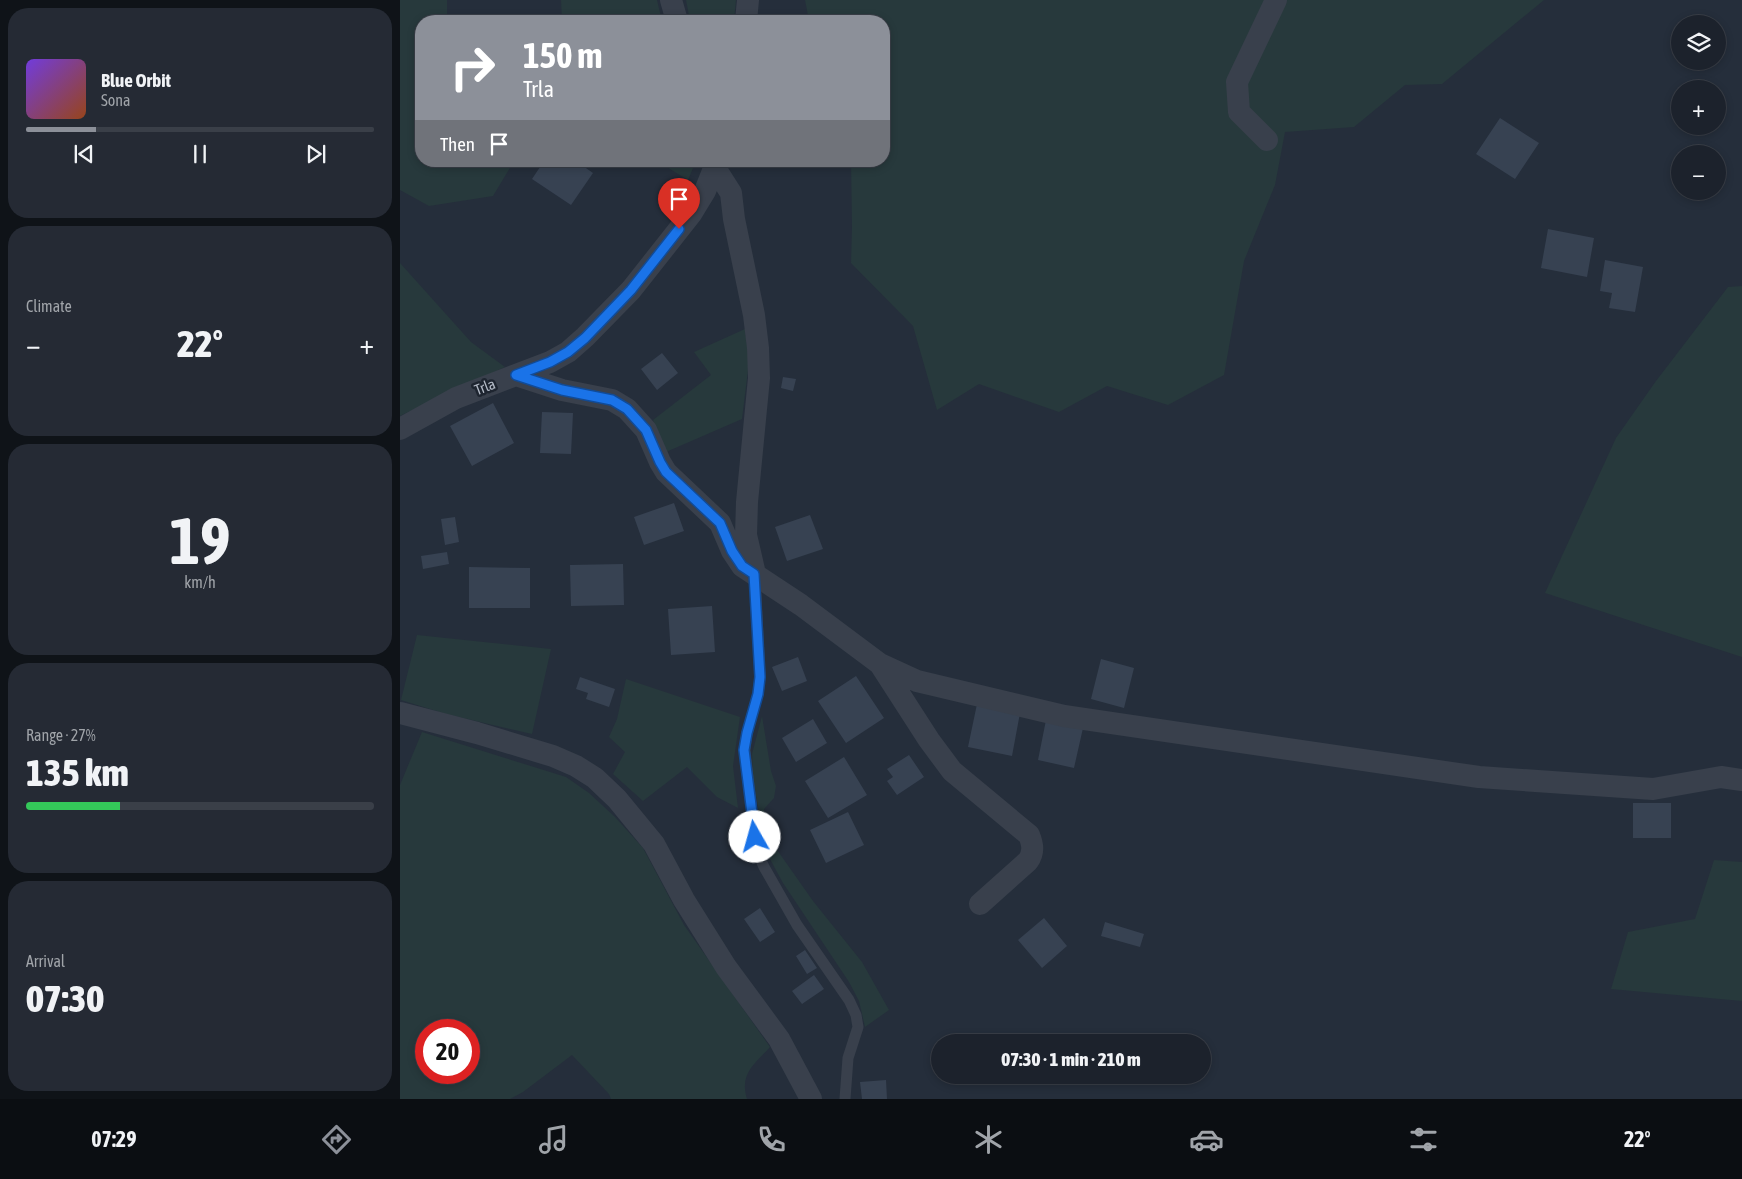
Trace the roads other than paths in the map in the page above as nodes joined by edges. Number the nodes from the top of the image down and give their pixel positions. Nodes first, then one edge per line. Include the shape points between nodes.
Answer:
1 (671, 0) edge
2 (748, 0) edge
3 (1276, 0) edge
4 (675, 15) edge
5 (747, 15) edge
6 (1267, 140) dead end
7 (714, 167) edge
8 (717, 167) edge
9 (516, 375) junction
10 (400, 429) edge
11 (754, 574) junction
12 (880, 664) junction
13 (400, 713) edge
14 (1742, 780) edge
15 (980, 904) dead end
16 (812, 1099) edge
17 (845, 1099) edge

1 - 4 street
2 - 5 street
3 - 6 street via 1237,82 1239,112
7 - 9 street, Trla via 705,191 691,214 631,290 568,352
8 - 11 street via 731,194 758,348 759,378 746,535
9 - 10 street, Trla via 456,398
9 - 11 street via 562,390 612,400 627,409 646,430 666,472 720,523 742,566
11 - 12 street via 802,605
11 - 17 lane via 760,677 744,750 756,849 797,924 850,1000 856,1016 858,1027 848,1058
12 - 14 street via 918,681 1064,716 1478,777 1653,789 1721,777
12 - 15 street via 952,771 1029,835 1033,845 1028,862
13 - 16 street via 553,756 595,778 654,844 684,900 726,967 779,1039

